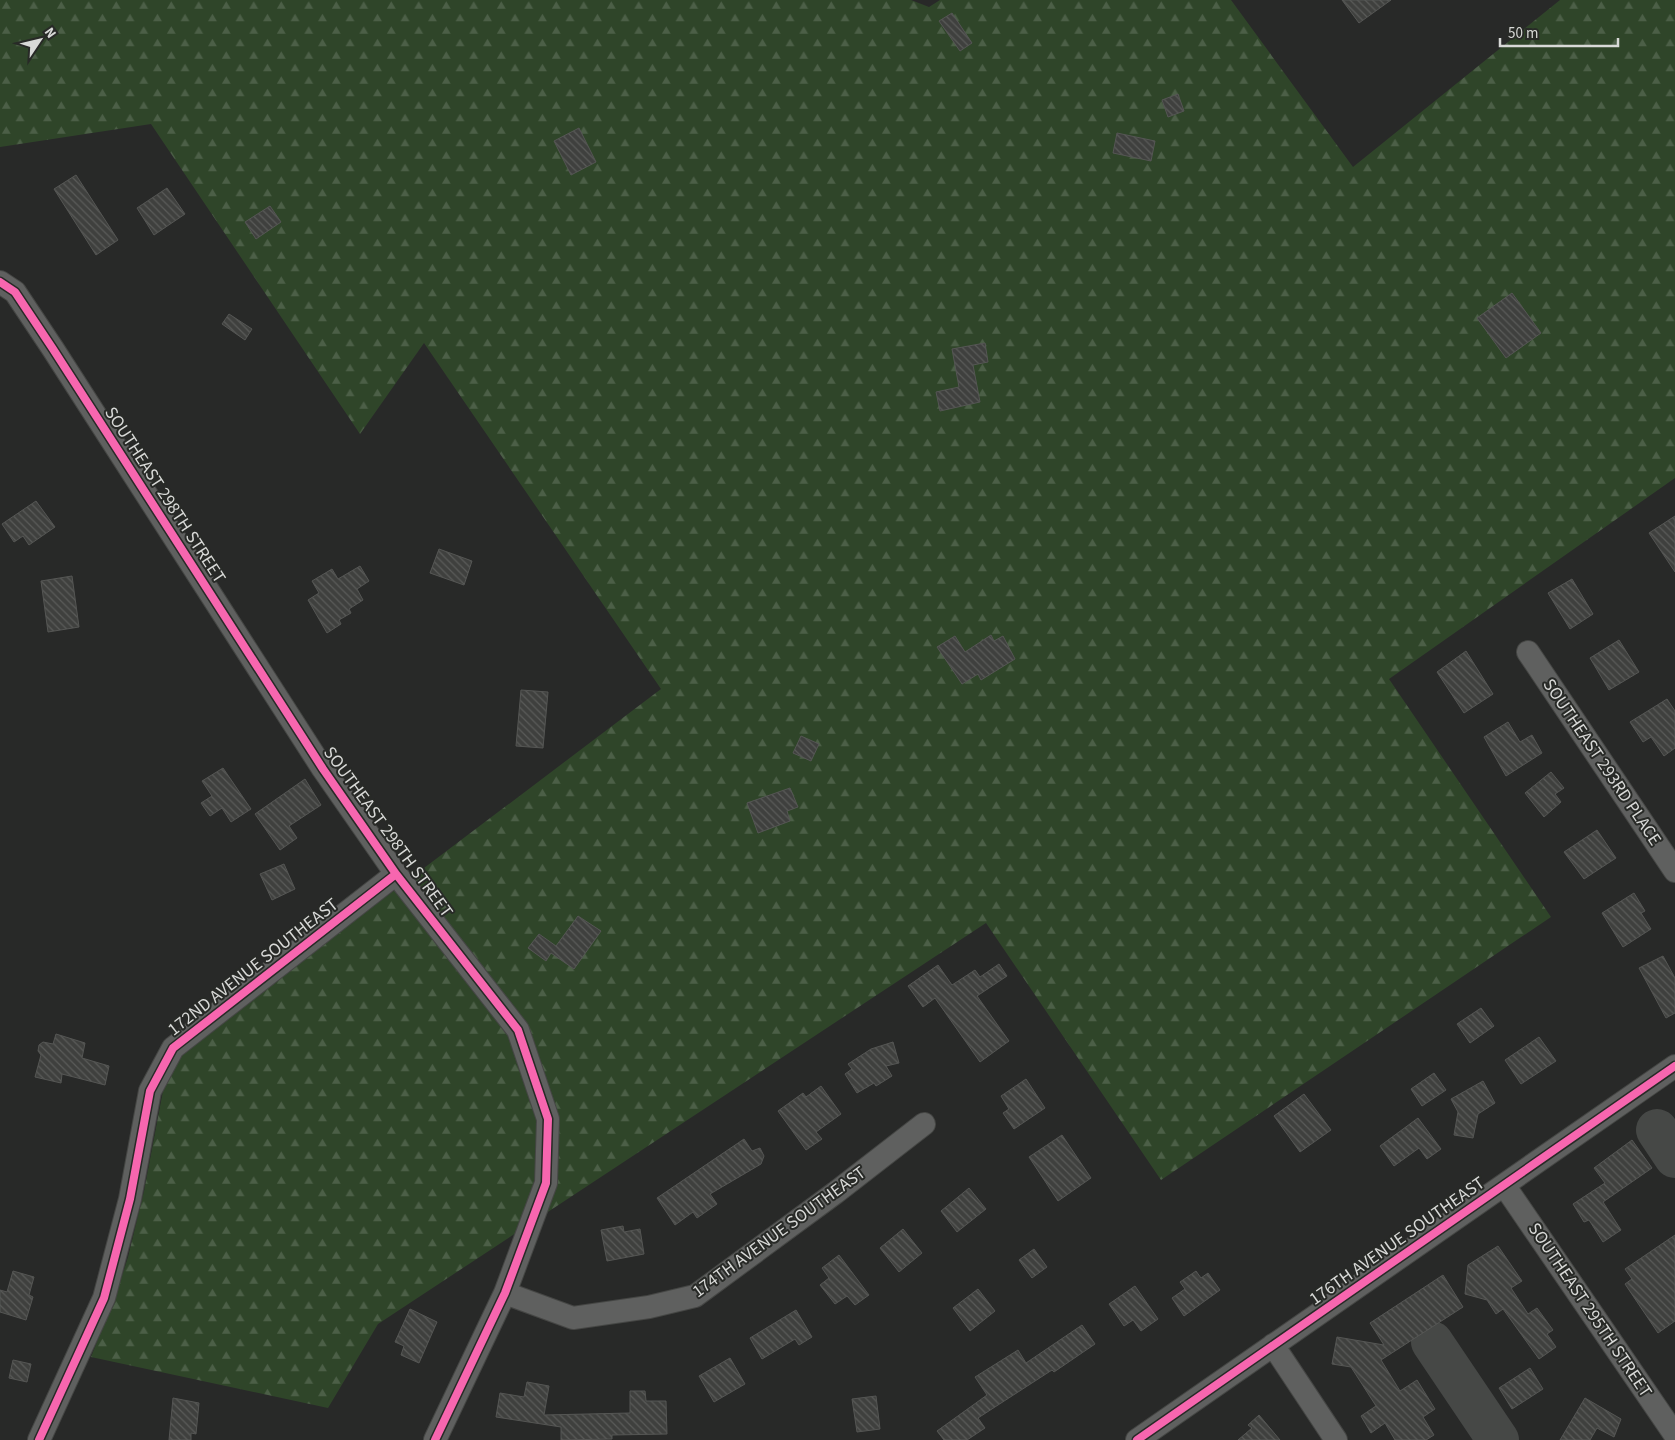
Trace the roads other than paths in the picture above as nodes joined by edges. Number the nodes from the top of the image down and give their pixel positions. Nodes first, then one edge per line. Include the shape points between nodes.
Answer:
1 (0, 282) edge
2 (1528, 652) dead end
3 (1675, 871) edge
4 (396, 874) junction
5 (1675, 1066) edge
6 (924, 1124) dead end
7 (1504, 1185) junction
8 (505, 1293) junction
9 (1273, 1345) junction
10 (1675, 1435) edge
11 (39, 1440) edge
12 (435, 1440) edge
13 (1137, 1440) edge
14 (1336, 1440) edge

1 - 4 street, SOUTHEAST 298TH STREET via 15,292 49,342 323,769
2 - 3 street, SOUTHEAST 293RD PLACE
4 - 8 street, SOUTHEAST 298TH STREET via 518,1030 548,1119 546,1183
4 - 11 street, 172ND AVENUE SOUTHEAST via 173,1048 150,1091 130,1199 104,1298
5 - 7 street, 176TH AVENUE SOUTHEAST
6 - 8 street, 174TH AVENUE SOUTHEAST via 695,1296 649,1308 573,1318
7 - 9 street, 176TH AVENUE SOUTHEAST
7 - 10 street, SOUTHEAST 295TH STREET
8 - 12 street, SOUTHEAST 298TH STREET
9 - 13 street, 176TH AVENUE SOUTHEAST
9 - 14 street

